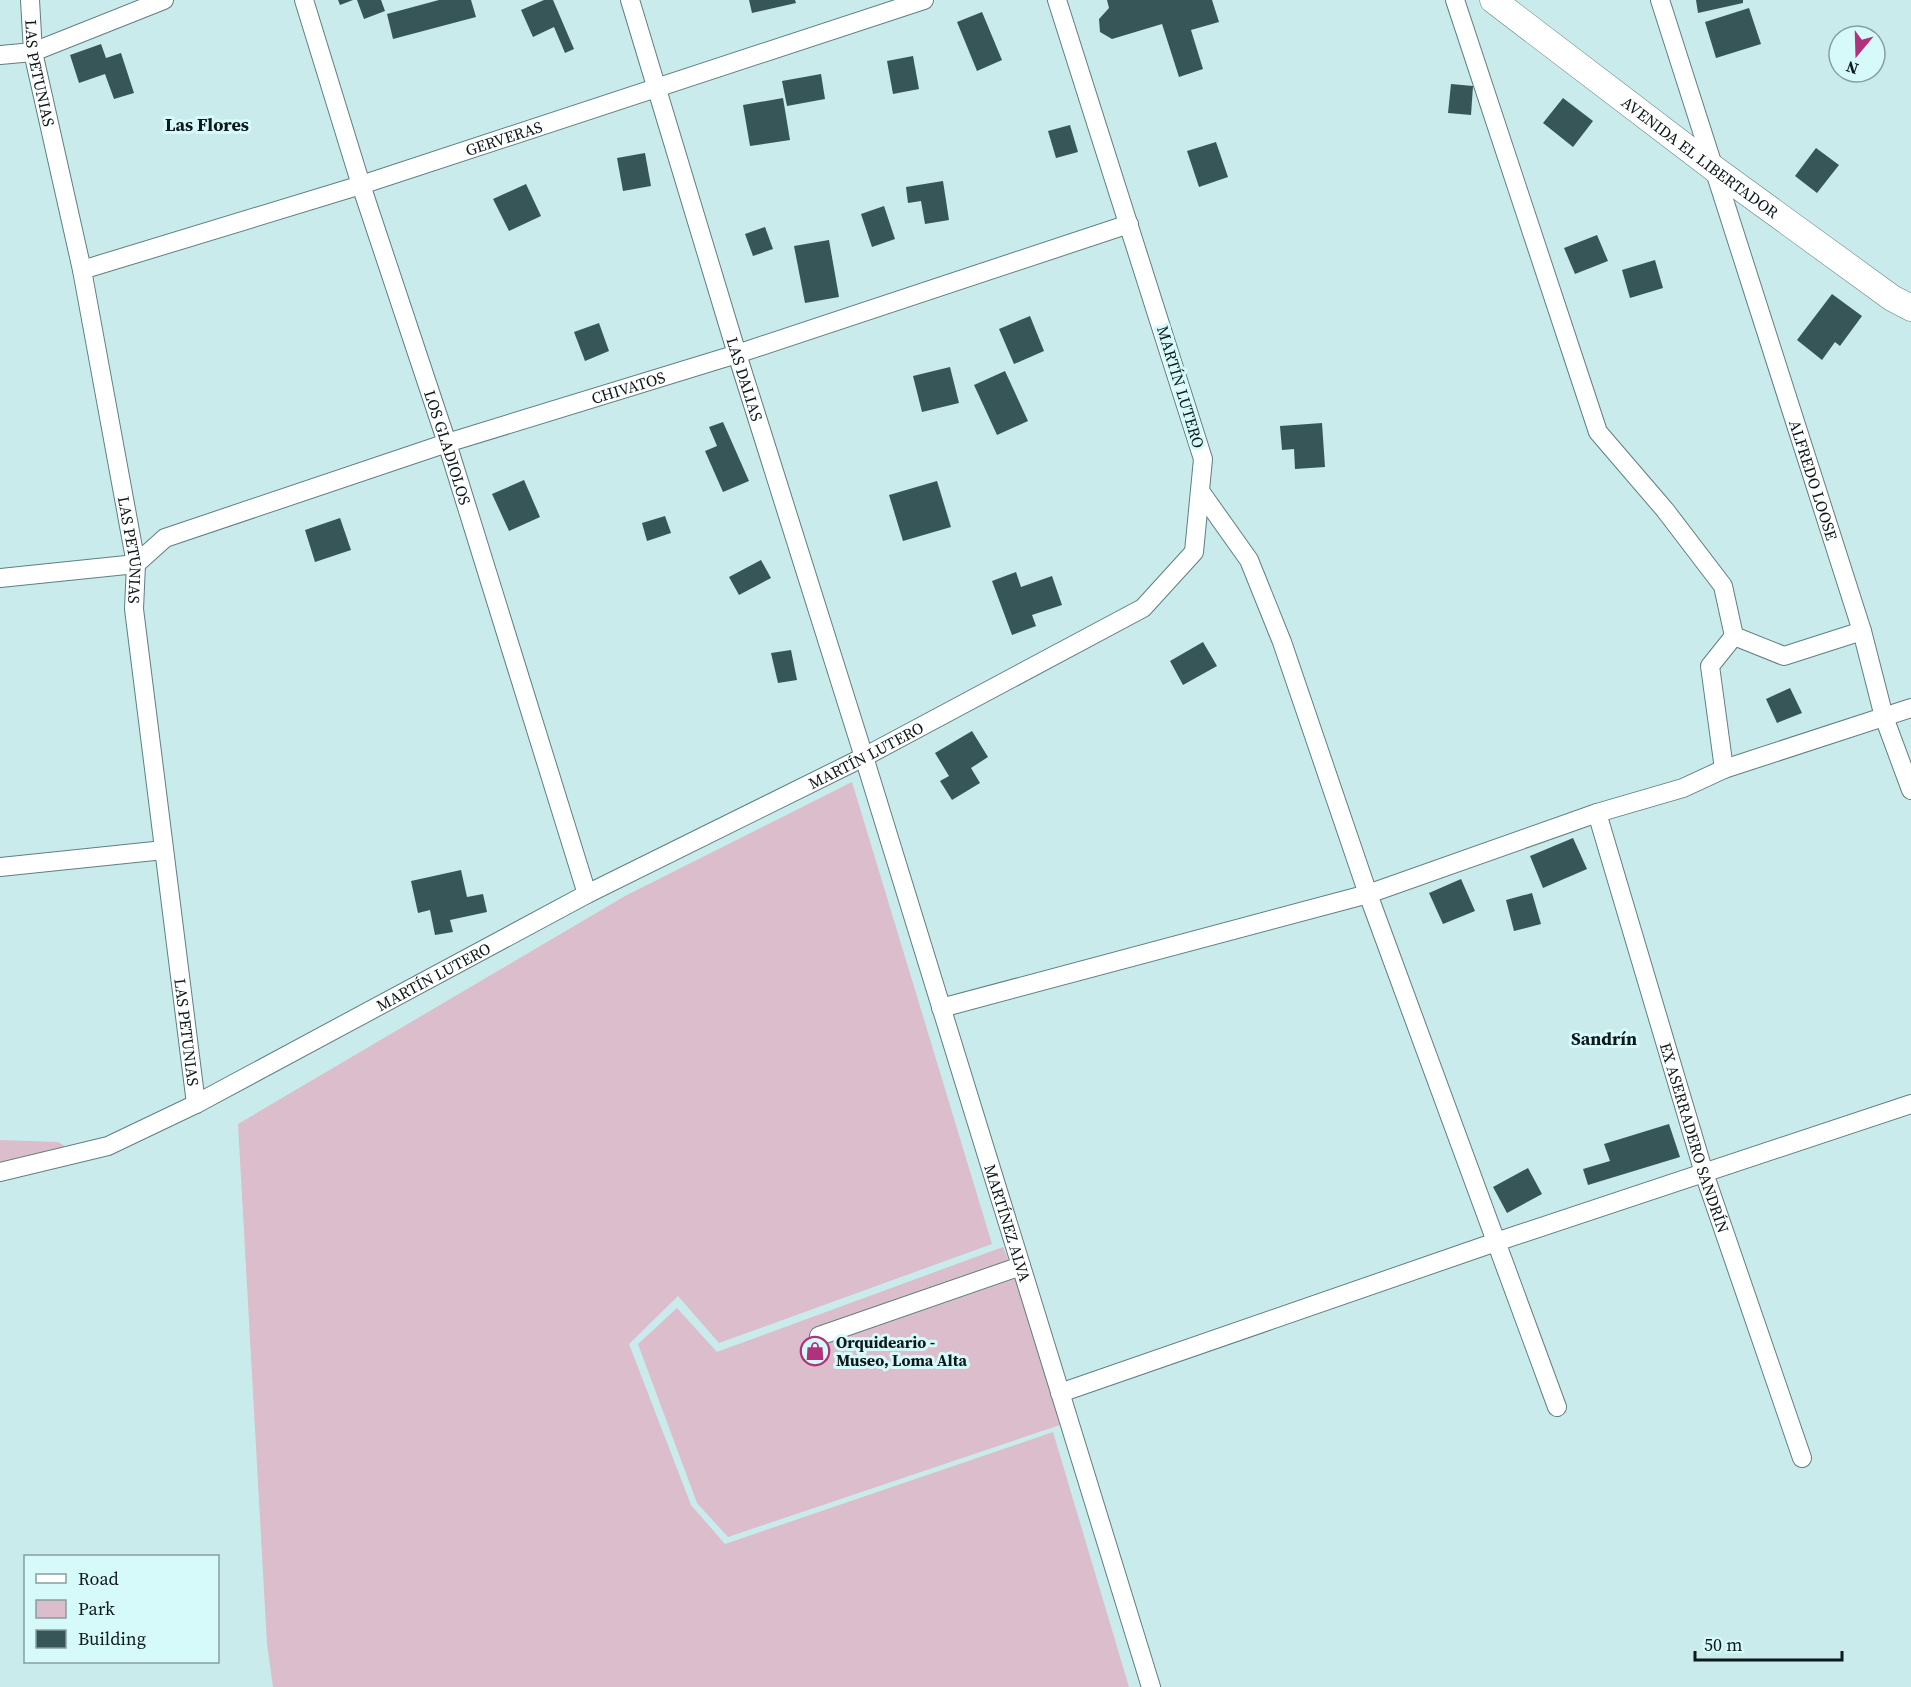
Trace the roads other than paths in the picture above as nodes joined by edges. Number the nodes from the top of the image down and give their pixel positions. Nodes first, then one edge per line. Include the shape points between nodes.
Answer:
1 (30, 0) edge
2 (164, 0) edge
3 (304, 0) edge
4 (630, 0) edge
5 (924, 0) edge
6 (1057, 0) edge
7 (1455, 0) edge
8 (1493, 0) edge
9 (1660, 0) edge
10 (33, 52) junction
11 (0, 55) edge
12 (655, 87) junction
13 (1716, 170) junction
14 (361, 185) junction
15 (1130, 224) junction
16 (82, 270) junction
17 (1911, 308) edge
18 (737, 354) junction
19 (447, 443) junction
20 (1200, 491) junction
21 (136, 564) junction
22 (0, 578) edge
23 (1862, 631) junction
24 (1734, 636) junction
25 (1911, 708) edge
26 (1884, 717) junction
27 (864, 757) junction
28 (1724, 770) junction
29 (1911, 790) edge
30 (1597, 813) junction
31 (164, 850) junction
32 (0, 867) edge
33 (587, 894) junction
34 (1368, 894) junction
35 (941, 1008) junction
36 (196, 1104) junction
37 (1911, 1104) edge
38 (0, 1173) edge
39 (1704, 1173) junction
40 (1496, 1242) junction
41 (1020, 1266) junction
42 (819, 1336) dead end
43 (1060, 1393) junction
44 (1557, 1407) dead end
45 (1803, 1458) dead end
46 (1151, 1687) edge

1 - 10 street, LAS PETUNIAS
2 - 10 street
3 - 14 street, LOS GLADIOLOS
4 - 12 street, LAS DALIAS
5 - 12 street, GERVERAS
6 - 15 street, MARTÍN LUTERO
7 - 24 street via 1598,432 1723,586
8 - 13 main road, AVENIDA EL LIBERTADOR
9 - 13 street, ALFREDO LOOSE
10 - 11 street
10 - 16 street, LAS PETUNIAS
12 - 14 street, GERVERAS
12 - 18 street, LAS DALIAS
13 - 17 main road, AVENIDA EL LIBERTADOR
13 - 23 street, ALFREDO LOOSE
14 - 16 street, GERVERAS
14 - 19 street, LOS GLADIOLOS
15 - 18 street, CHIVATOS
15 - 20 street, MARTÍN LUTERO via 1203,459
16 - 21 street, LAS PETUNIAS
18 - 19 street, CHIVATOS
18 - 27 street, LAS DALIAS
19 - 21 street, CHIVATOS via 165,538
19 - 33 street, LOS GLADIOLOS
20 - 27 street, MARTÍN LUTERO via 1194,552 1143,608
20 - 34 street via 1249,560 1278,631
21 - 22 street
21 - 31 street, LAS PETUNIAS via 134,609
23 - 24 street via 1784,656
23 - 26 street, ALFREDO LOOSE
24 - 28 street via 1710,666
25 - 26 street
26 - 28 street
26 - 29 street, ALFREDO LOOSE
27 - 33 street, MARTÍN LUTERO
27 - 35 street, MARTÍNEZ ALVA
28 - 30 street via 1683,788
30 - 34 street
30 - 39 street, EX ASERRADERO SANDRÍN
31 - 32 street
31 - 36 street, LAS PETUNIAS
33 - 36 street, MARTÍN LUTERO
34 - 35 street
34 - 40 street
35 - 41 street, MARTÍNEZ ALVA
36 - 38 street, MARTÍN LUTERO via 108,1146
37 - 39 street
39 - 40 street
39 - 45 street, EX ASERRADERO SANDRÍN
40 - 43 street
40 - 44 street
41 - 42 street
41 - 43 street, MARTÍNEZ ALVA
43 - 46 street, MARTÍNEZ ALVA

